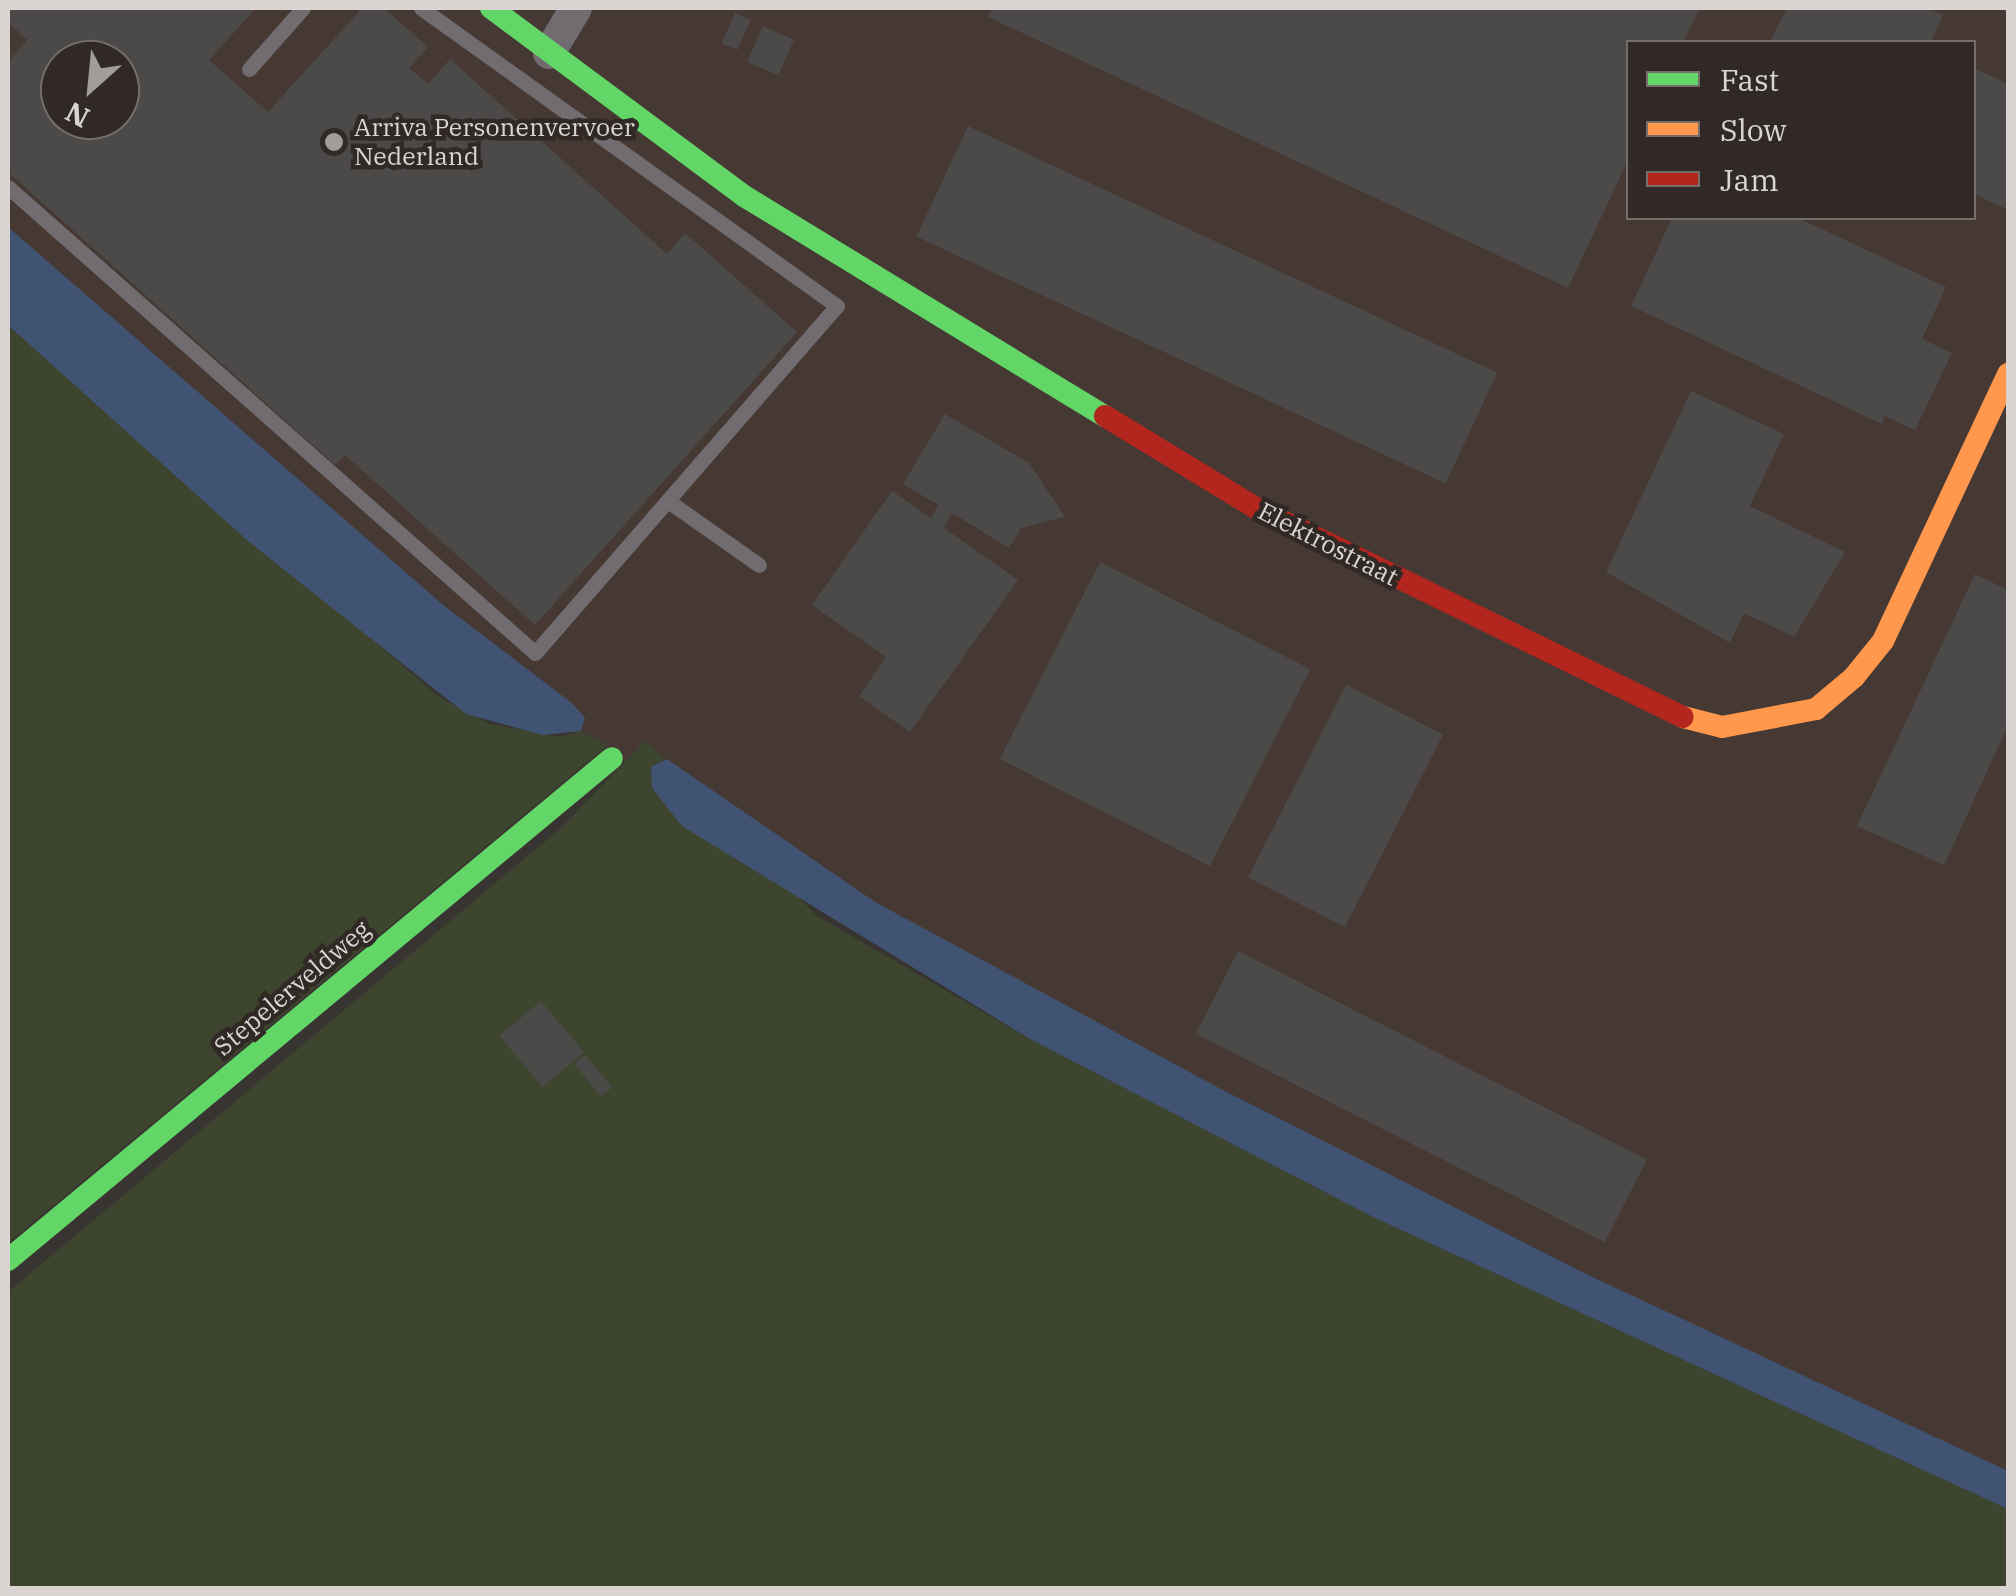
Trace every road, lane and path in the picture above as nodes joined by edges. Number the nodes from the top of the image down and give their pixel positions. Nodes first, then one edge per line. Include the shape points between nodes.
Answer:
1 (302, 8) edge
2 (421, 8) edge
3 (491, 8) edge
4 (576, 8) edge
5 (549, 53) junction
6 (249, 69) dead end
7 (509, 78) junction
8 (671, 142) junction
9 (646, 176) junction
10 (8, 186) edge
11 (2008, 374) edge
12 (668, 501) junction
13 (760, 564) dead end
14 (612, 758) dead end
15 (8, 1260) edge

1 - 6 lane
2 - 7 lane
3 - 5 street, Elektrostraat
4 - 5 street
5 - 7 lane
5 - 8 street, Elektrostraat
7 - 9 lane
8 - 9 lane
8 - 11 street, Elektrostraat via 934,320 1256,508 1660,712 1722,727 1816,708 1854,677 1883,641
9 - 12 lane via 838,306
10 - 12 lane via 535,653
12 - 13 lane
14 - 15 street, Stepelerveldweg

